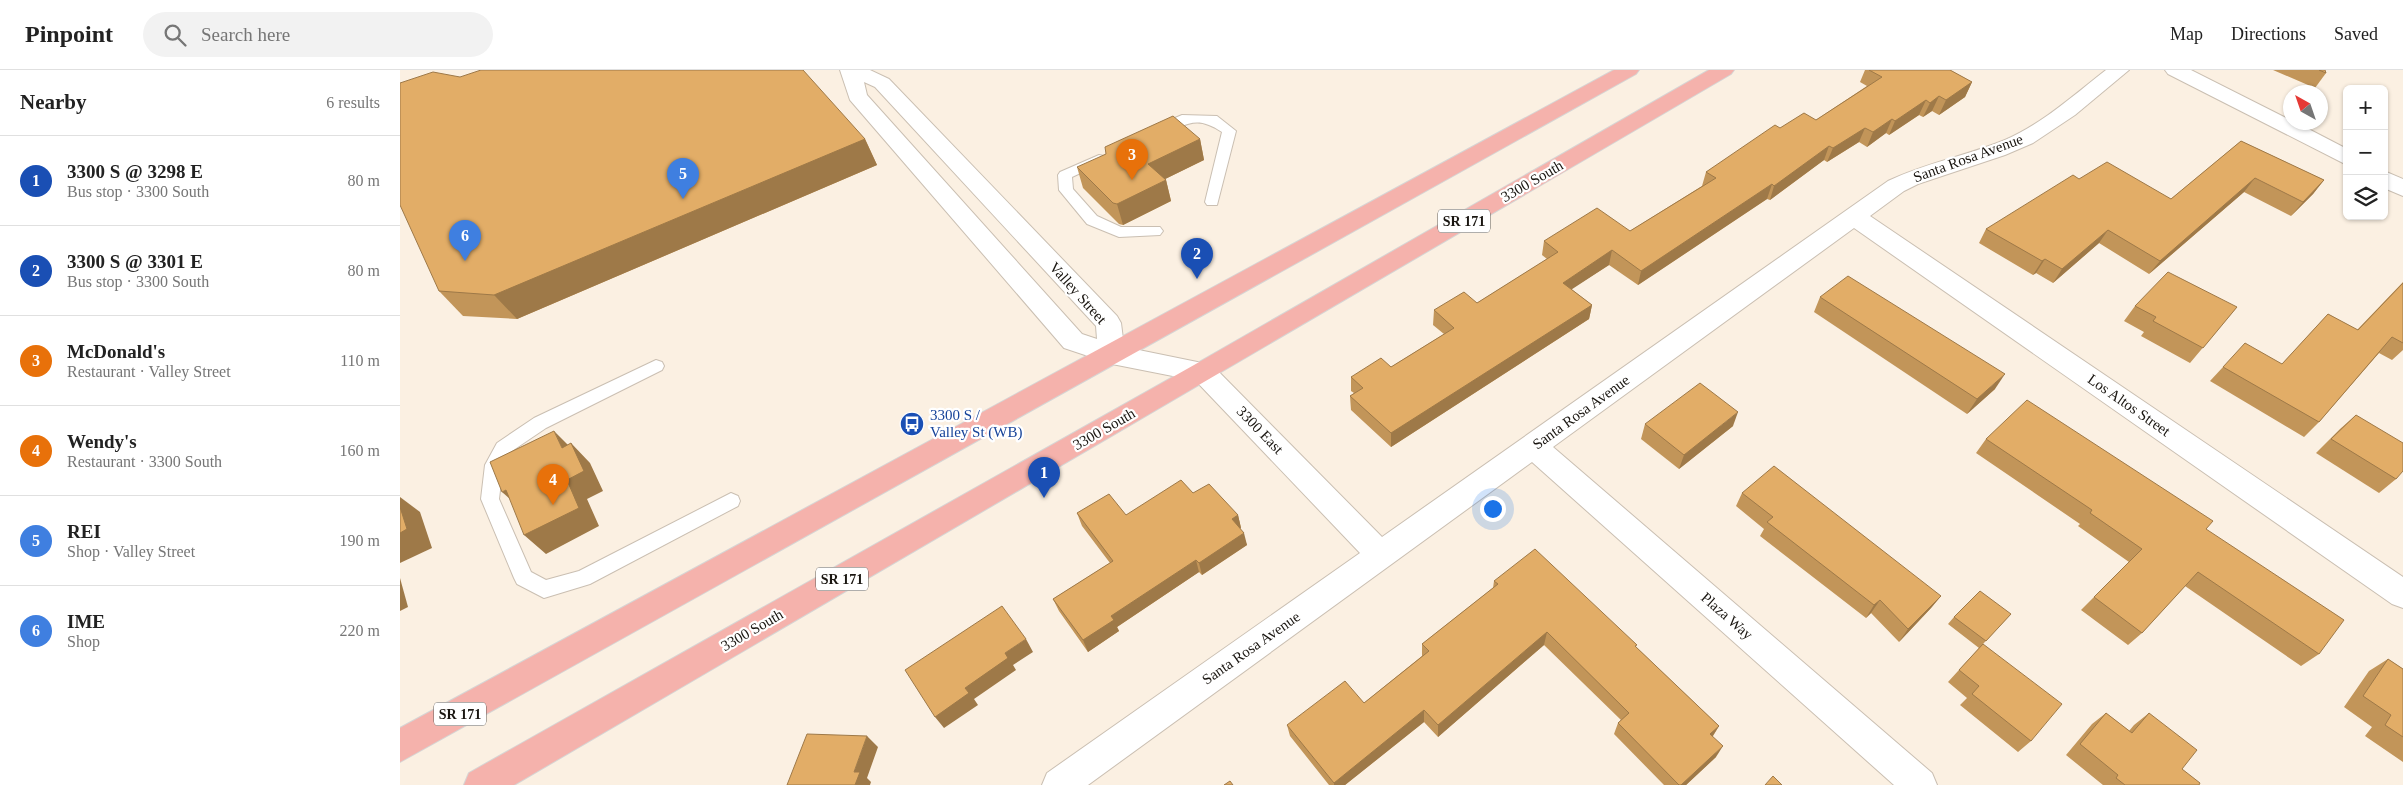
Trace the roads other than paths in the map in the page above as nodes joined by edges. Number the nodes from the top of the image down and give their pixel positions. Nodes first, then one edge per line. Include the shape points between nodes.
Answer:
1 (851, 70) edge
2 (1630, 70) edge
3 (1724, 70) edge
4 (2119, 70) edge
5 (2176, 70) edge
6 (1149, 135) edge
7 (1115, 151) edge
8 (2343, 156) edge
9 (2388, 180) edge
10 (2403, 189) edge
11 (1212, 202) dead end
12 (1854, 217) junction
13 (1155, 231) dead end
14 (1112, 354) junction
15 (656, 366) dead end
16 (1203, 372) junction
17 (1533, 446) junction
18 (731, 501) dead end
19 (1382, 555) junction
20 (2403, 594) edge
21 (400, 746) edge
22 (481, 785) edge
23 (1058, 785) edge
24 (1920, 785) edge

1 - 14 street, Valley Street via 882,83 1108,322
1 - 14 street, Valley Street via 856,96 1073,341
2 - 14 main road, SR 171
3 - 16 main road, 3300 South / SR 171
4 - 12 street, Santa Rosa Avenue via 2026,138 1993,152 1925,172 1896,186
5 - 8 street
6 - 11 lane via 1182,119 1212,119 1229,131
7 - 13 lane via 1065,175 1066,190 1092,220 1119,232
9 - 10 street
12 - 17 street, Santa Rosa Avenue
12 - 20 street, Los Altos Street
14 - 16 street
14 - 21 main road, SR 171
15 - 18 lane via 540,423 503,448 494,465 490,499 524,578 544,589 583,578
16 - 19 street, 3300 East
16 - 22 main road, 3300 South / SR 171
17 - 19 street, Santa Rosa Avenue
17 - 24 street, Plaza Way
19 - 23 street, Santa Rosa Avenue

